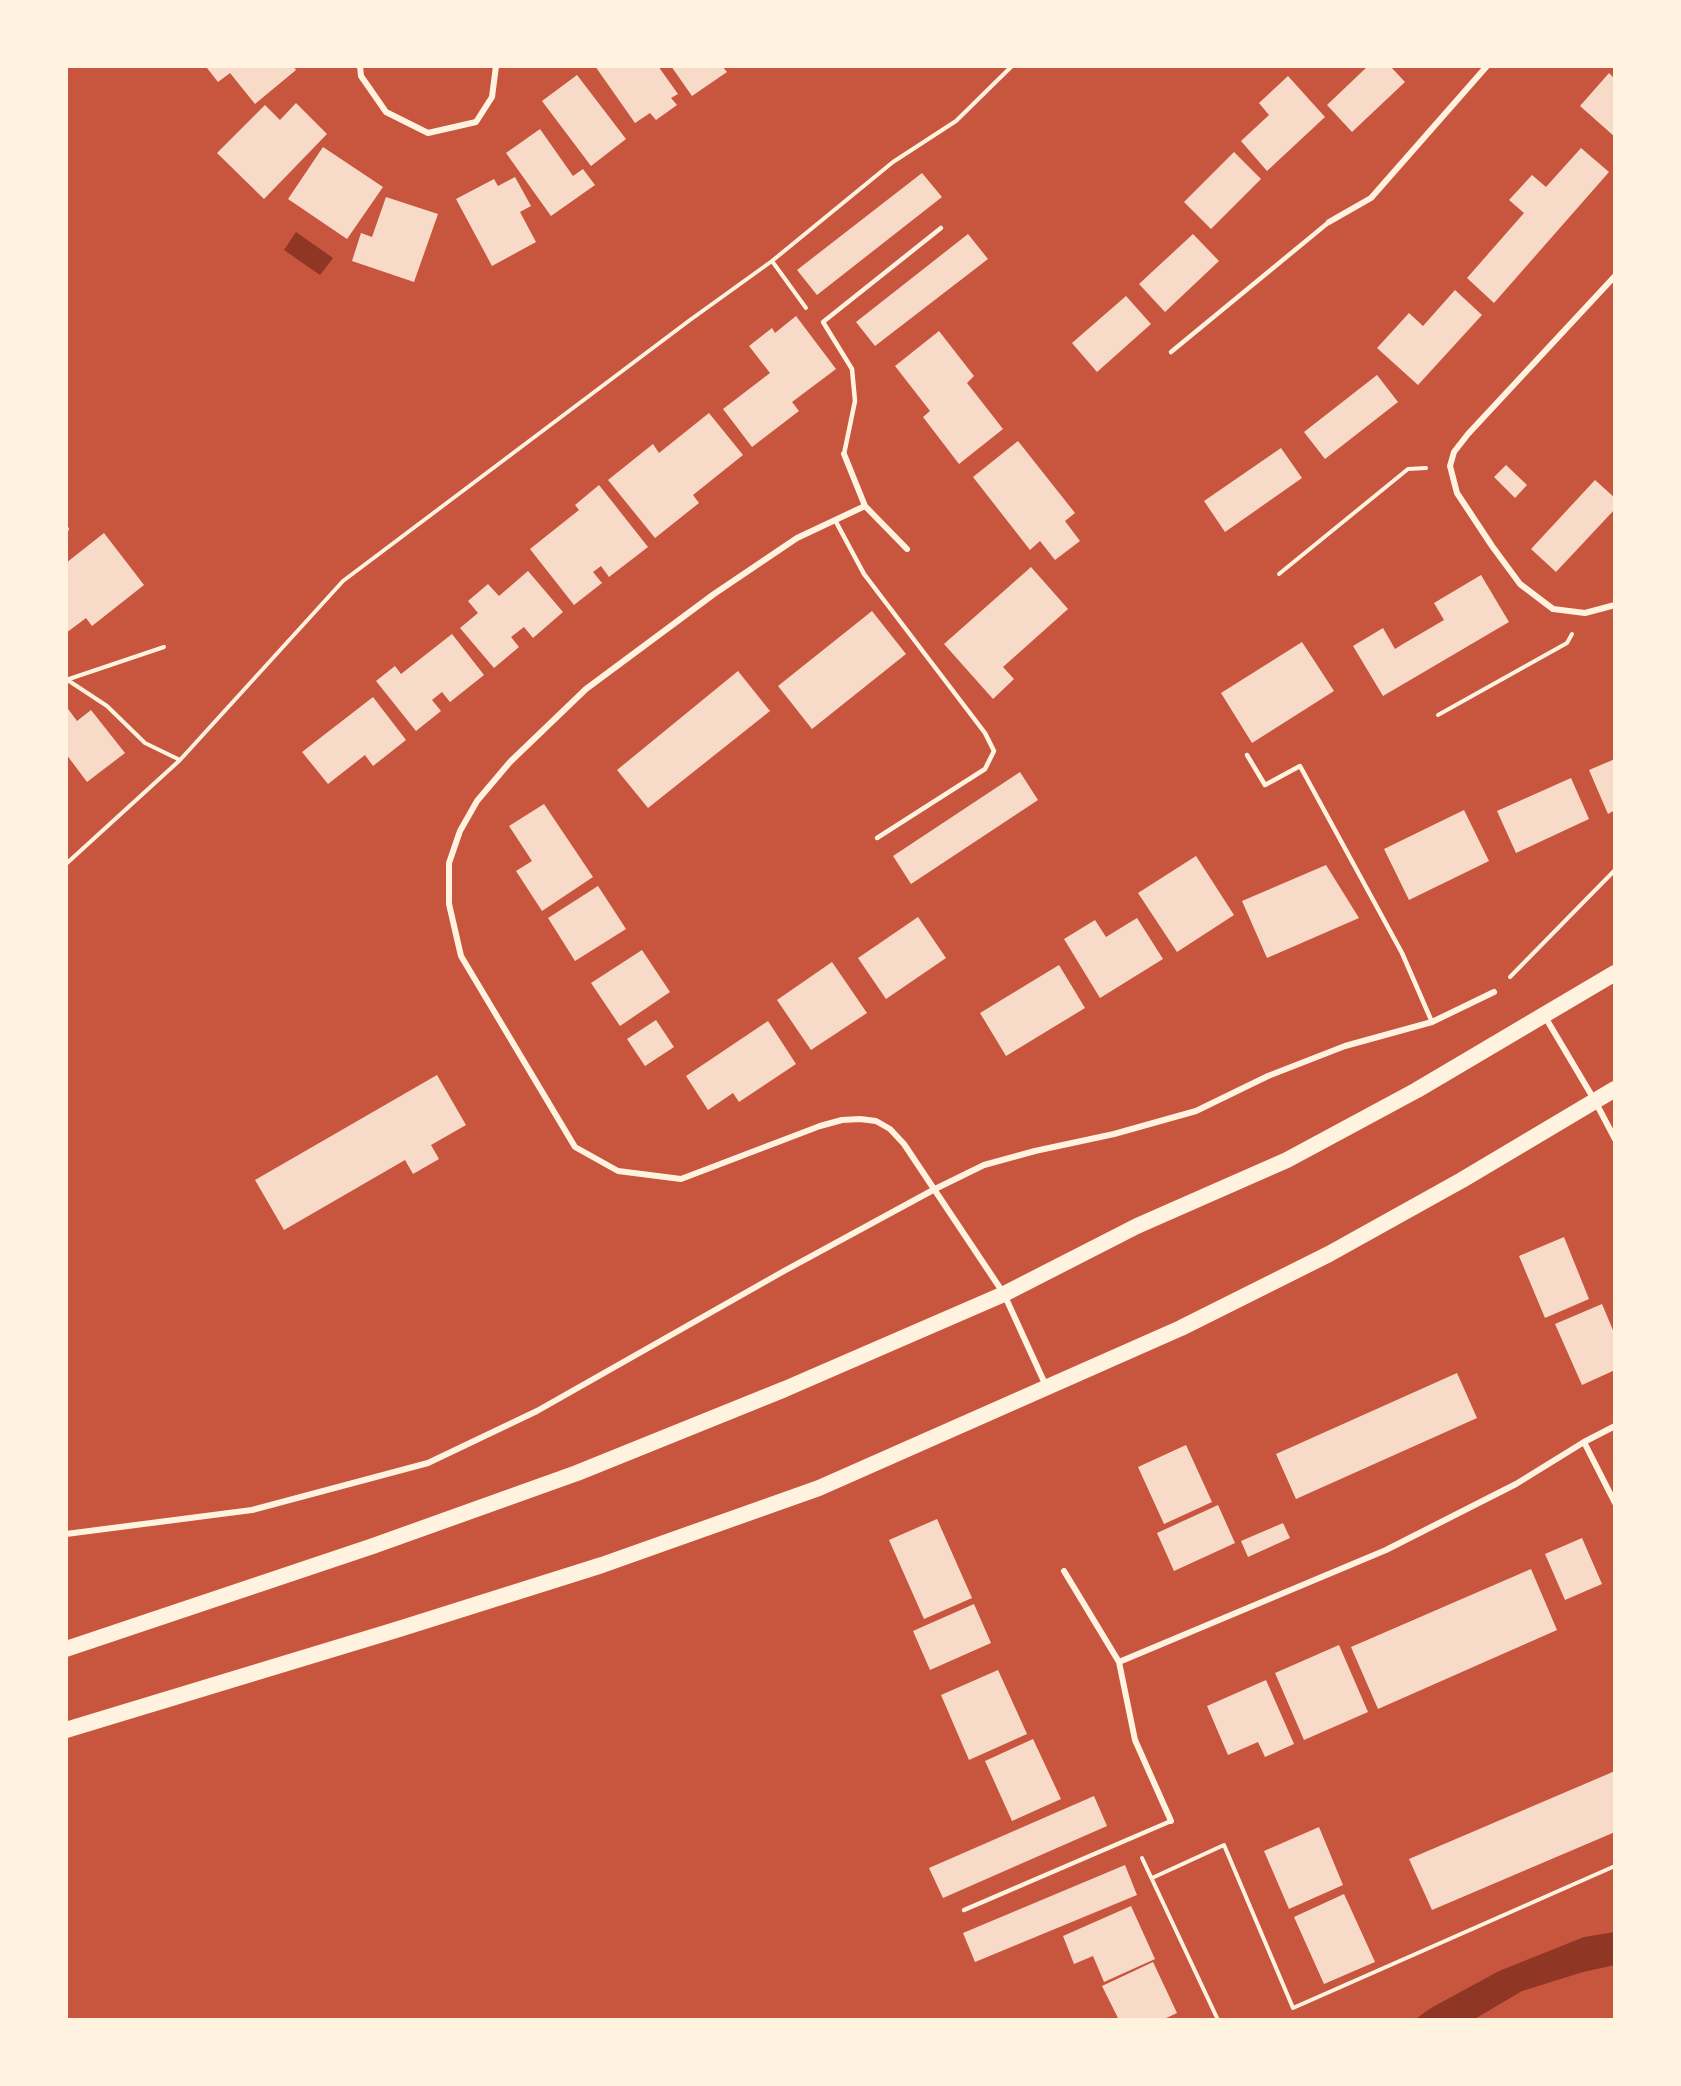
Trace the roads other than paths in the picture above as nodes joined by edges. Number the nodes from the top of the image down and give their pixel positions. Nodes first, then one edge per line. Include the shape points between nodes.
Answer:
1 (360, 66) edge
2 (496, 66) edge
3 (1487, 66) edge
4 (1329, 222) joint
5 (941, 228) dead end
6 (1615, 276) edge
7 (1171, 352) dead end
8 (844, 454) joint
9 (865, 506) junction
10 (834, 520) junction
11 (907, 549) dead end
12 (1615, 604) edge
13 (1247, 755) dead end
14 (877, 838) dead end
15 (1615, 973) edge
16 (1494, 992) road end
17 (1544, 1014) junction
18 (1432, 1022) junction
19 (1615, 1089) edge
20 (1595, 1101) junction
21 (1615, 1139) edge
22 (935, 1189) junction
23 (1004, 1294) junction
24 (1046, 1387) junction
25 (1615, 1425) edge
26 (1584, 1442) junction
27 (1615, 1503) edge
28 (66, 1534) edge
29 (1064, 1571) dead end
30 (66, 1649) edge
31 (1119, 1662) junction
32 (66, 1730) edge
33 (1171, 1821) joint
34 (963, 1910) dead end

1 - 2 street via 361,76 386,112 428,133 476,122 492,97
3 - 4 street via 1371,198
4 - 7 lane
5 - 8 lane via 823,322 852,369 855,401
6 - 12 street via 1468,434 1454,452 1450,466 1457,493 1520,584 1552,609 1585,614
8 - 9 street
9 - 10 street
9 - 11 street
10 - 14 lane via 864,574 985,733 994,751 985,769
10 - 22 street via 797,538 714,594 586,689 510,762 477,801 460,831 449,863 449,904 461,956 575,1148 618,1171 681,1179 820,1126 860,1119 876,1121 890,1129
13 - 18 lane via 1265,785 1300,766 1402,953
15 - 17 highway
16 - 18 street
17 - 20 street
17 - 23 highway via 1417,1090 1287,1160 1137,1226
18 - 22 street via 1345,1046 1268,1076 1196,1111 984,1165
19 - 20 highway
20 - 21 street
20 - 24 highway via 1329,1254 1181,1328
22 - 23 street
22 - 28 street via 537,1411 428,1463 252,1510
23 - 24 street
23 - 30 highway via 577,1473
24 - 32 highway via 819,1488 613,1561
25 - 26 street
26 - 27 street
26 - 31 street via 1516,1484 1386,1550
29 - 31 street
31 - 33 street via 1136,1740
33 - 34 lane

